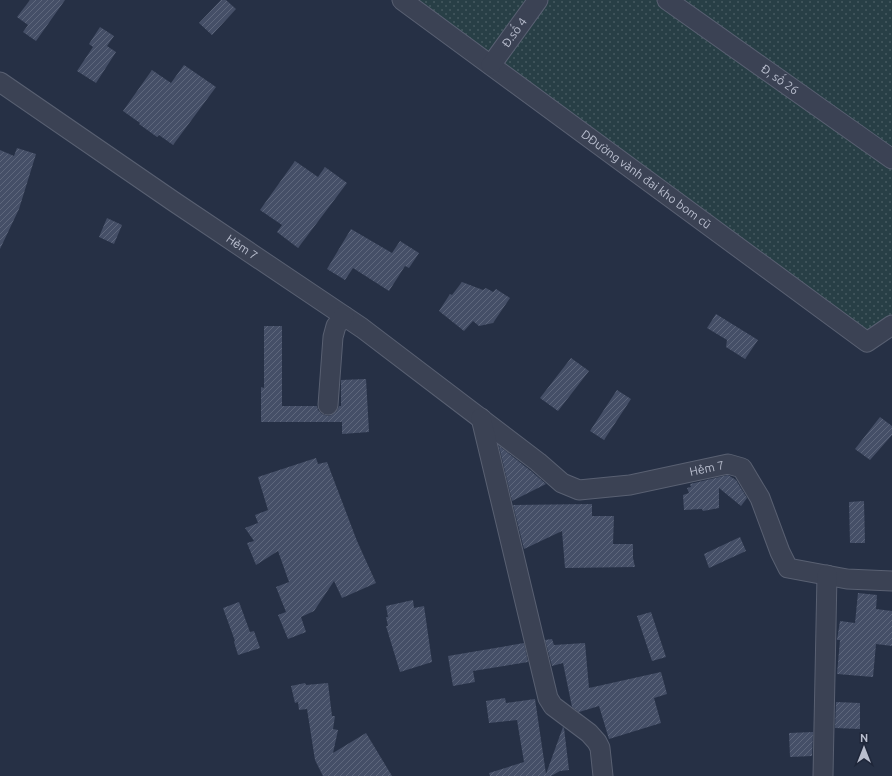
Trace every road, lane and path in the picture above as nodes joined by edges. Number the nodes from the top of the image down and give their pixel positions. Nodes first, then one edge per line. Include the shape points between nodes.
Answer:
1 (402, 0) edge
2 (538, 0) edge
3 (667, 0) edge
4 (491, 65) junction
5 (0, 82) edge
6 (892, 160) edge
7 (715, 230) junction
8 (344, 316) junction
9 (892, 325) edge
10 (328, 405) dead end
11 (480, 418) junction
12 (827, 575) junction
13 (892, 581) edge
14 (603, 776) edge
15 (824, 776) edge

1 - 4 street, DĐường vành đai kho bom cũ
1 - 7 street
2 - 4 street, Đ.số 4
3 - 6 street, Đ, số 26
4 - 7 street, DĐường vành đai kho bom cũ
5 - 8 street, Hẻm 7
7 - 9 street, DĐường vành đai kho bom cũ via 867,342
8 - 10 street via 336,326 333,337
8 - 11 street, Hẻm 7
11 - 12 street, Hẻm 7 via 562,483 580,490 630,485 728,464 742,468 760,498 788,568
11 - 14 street via 548,698 553,706 597,742
12 - 13 street, Hẻm 7
12 - 15 street

